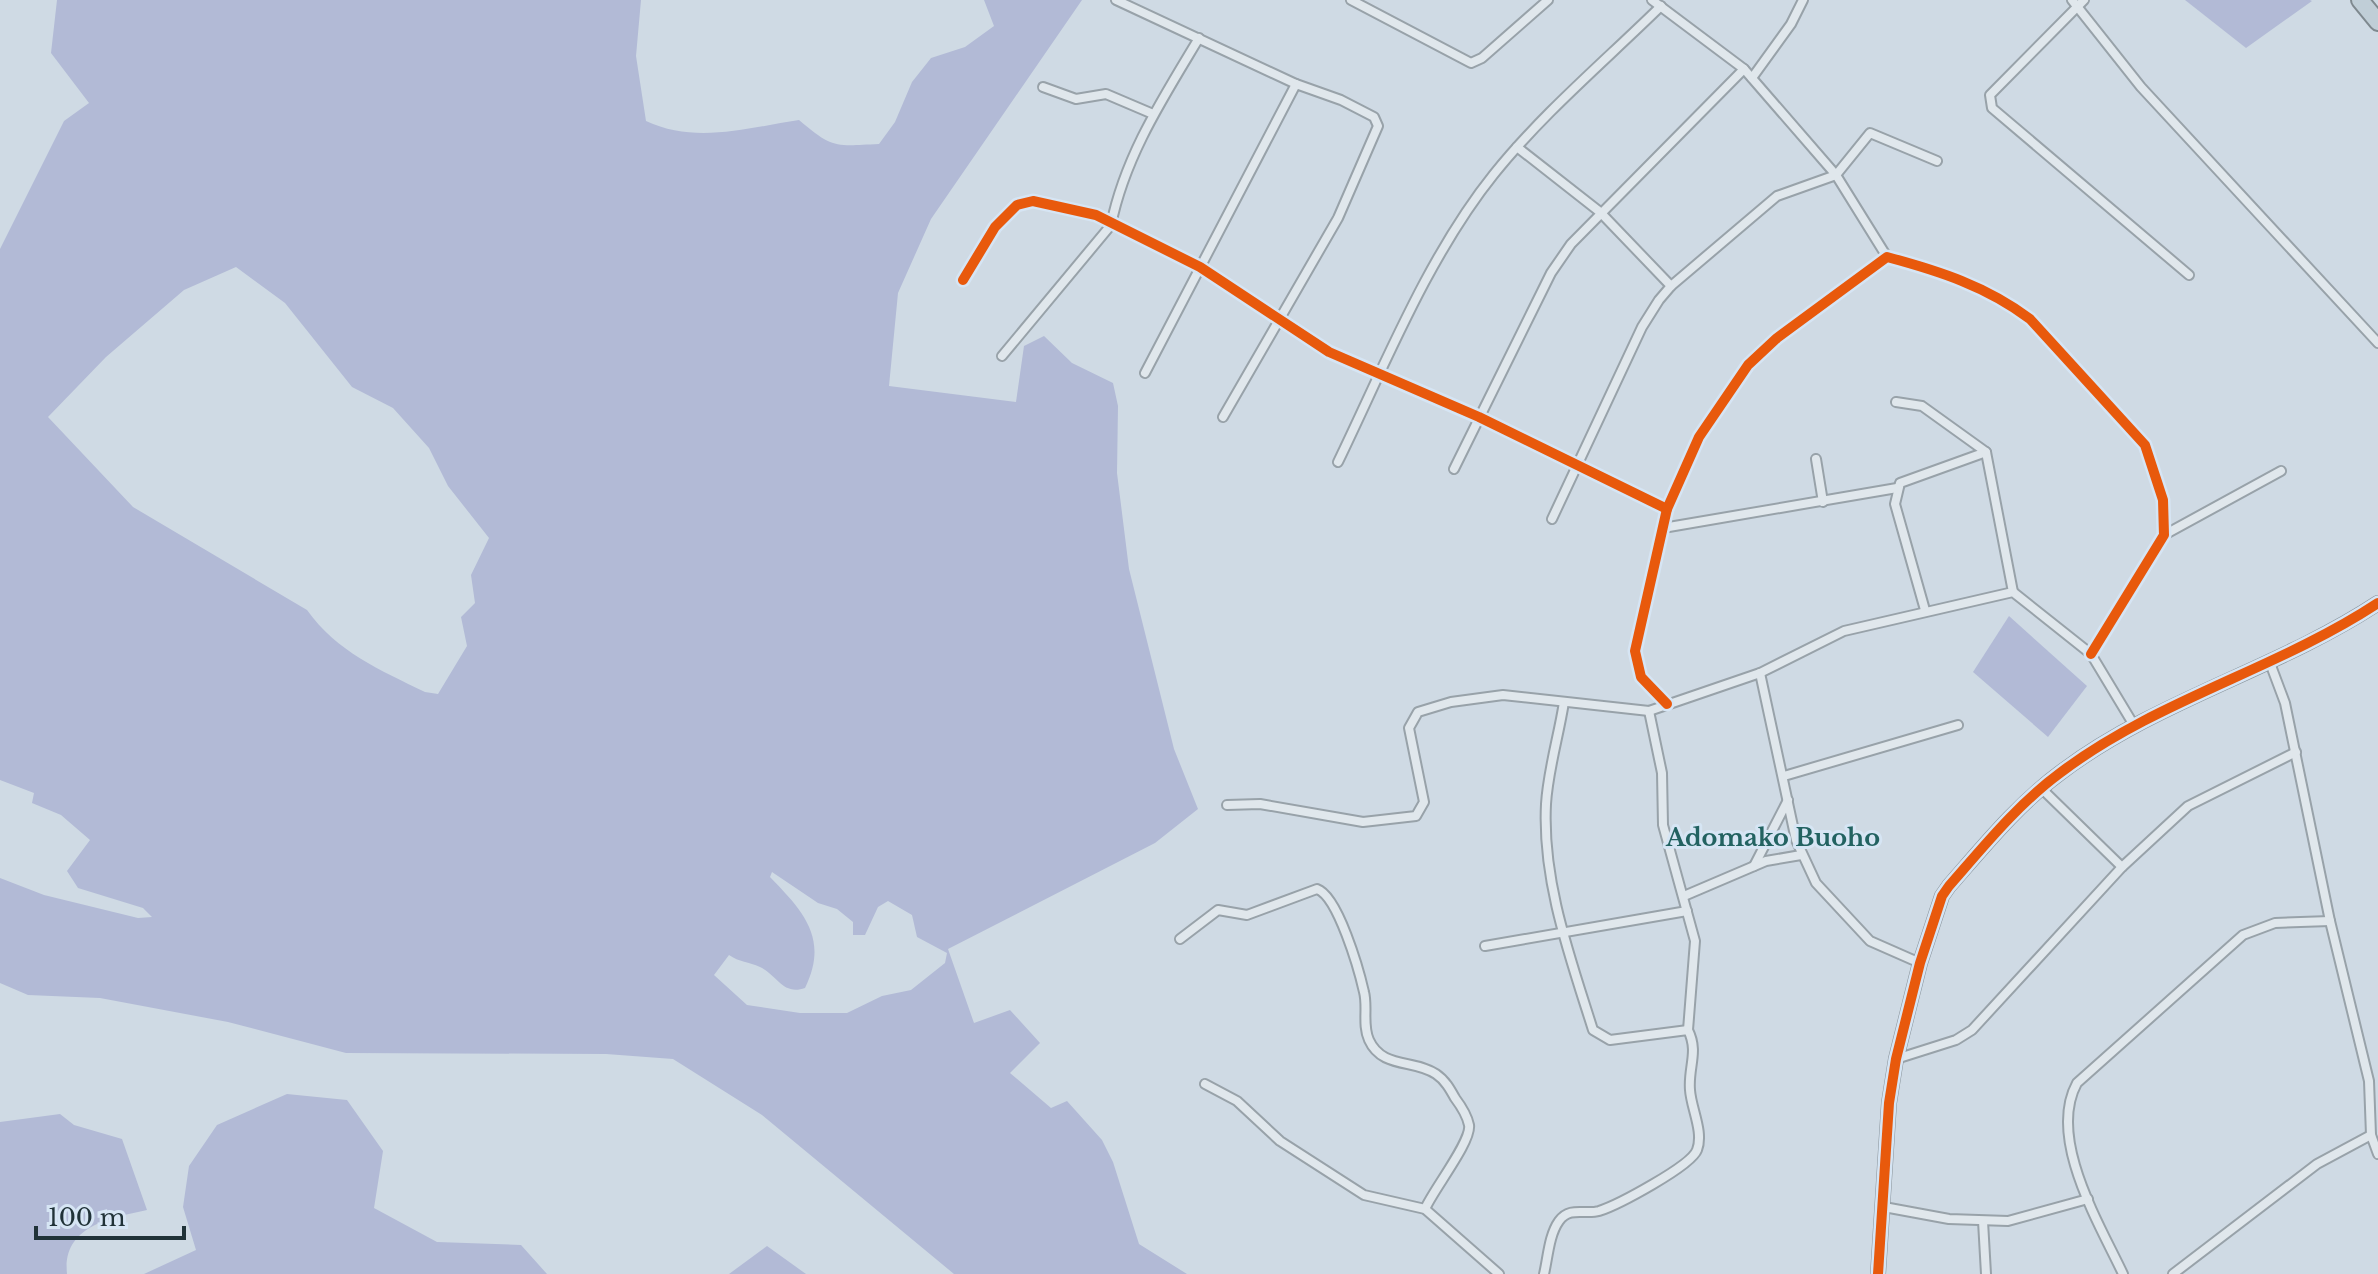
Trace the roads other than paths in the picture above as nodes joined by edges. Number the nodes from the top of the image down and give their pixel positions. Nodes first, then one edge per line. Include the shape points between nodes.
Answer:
1 (1116, 0) edge
2 (1548, 0) edge
3 (1652, 0) edge
4 (1803, 0) edge
5 (2360, 0) edge
6 (1354, 1) edge
7 (2078, 2) edge
8 (1661, 6) junction
9 (2378, 22) edge
10 (1199, 38) junction
11 (1744, 69) junction
12 (1752, 78) junction
13 (1296, 84) junction
14 (1043, 87) dead end
15 (1153, 114) junction
16 (1517, 147) junction
17 (1937, 161) dead end
18 (1836, 175) junction
19 (1600, 212) junction
20 (1111, 225) junction
21 (1887, 257) junction
22 (1200, 267) junction
23 (2189, 275) dead end
24 (963, 280) dead end
25 (1671, 286) junction
26 (1279, 319) junction
27 (2378, 343) edge
28 (1002, 356) dead end
29 (1381, 372) junction
30 (1145, 373) dead end
31 (1896, 402) dead end
32 (1223, 417) dead end
33 (1479, 417) junction
34 (1986, 452) junction
35 (1816, 459) dead end
36 (1338, 462) dead end
37 (1578, 464) junction
38 (1454, 469) dead end
39 (2281, 471) dead end
40 (1897, 488) junction
41 (1823, 502) junction
42 (1667, 509) junction
43 (1552, 519) dead end
44 (1663, 528) junction
45 (2164, 535) junction
46 (2013, 592) junction
47 (2378, 603) edge
48 (1925, 610) junction
49 (2091, 654) junction
50 (2270, 663) junction
51 (1760, 673) junction
52 (1564, 702) junction
53 (1667, 704) junction
54 (1649, 711) junction
55 (1958, 725) dead end
56 (2135, 727) junction
57 (2296, 752) junction
58 (1784, 776) junction
59 (2041, 788) junction
60 (1788, 800) junction
61 (1227, 805) dead end
62 (1801, 855) junction
63 (1753, 867) junction
64 (2122, 867) junction
65 (1684, 896) junction
66 (1687, 911) junction
67 (2330, 921) junction
68 (1562, 932) junction
69 (1180, 939) dead end
70 (1485, 946) dead end
71 (1920, 963) junction
72 (1688, 1030) junction
73 (1896, 1059) junction
74 (1205, 1084) dead end
75 (2371, 1135) junction
76 (2378, 1154) edge
77 (2088, 1199) junction
78 (1884, 1207) junction
79 (1425, 1209) junction
80 (1983, 1221) junction
81 (1499, 1274) edge
82 (1544, 1274) edge
83 (1878, 1274) edge
84 (1986, 1274) edge
85 (2123, 1274) edge
86 (2173, 1274) edge

1 - 10 street
2 - 6 street via 1471,63
3 - 8 street
4 - 12 street
5 - 9 highway
7 - 23 street via 1989,102
7 - 27 street via 2141,87
8 - 11 street
8 - 16 street
10 - 13 street
10 - 15 street
11 - 12 street
11 - 19 street
12 - 18 street
13 - 22 street
13 - 26 street via 1341,100 1374,117 1378,126 1338,218
14 - 15 street via 1076,99 1106,94
15 - 20 street via 1127,168
16 - 19 street
16 - 29 street via 1468,210
17 - 18 street via 1870,133
18 - 21 street
18 - 25 street via 1777,196
19 - 25 street
19 - 33 street via 1551,273
20 - 22 street
20 - 24 street via 1096,215 1033,201 1017,205 995,227
20 - 28 street
21 - 42 street via 1748,365 1699,437
21 - 45 street via 1949,274 2030,319 2145,445 2163,500
22 - 26 street
22 - 30 street
25 - 37 street via 1642,327
26 - 29 street via 1329,352
26 - 32 street
29 - 33 street
29 - 36 street
31 - 34 street via 1922,406
33 - 37 street
33 - 38 street
34 - 40 street
34 - 46 street
35 - 41 street
37 - 42 street
37 - 43 street
39 - 45 street
40 - 41 street
40 - 48 street via 1895,504
41 - 44 street
42 - 44 street
44 - 53 street via 1635,663
45 - 49 street
46 - 48 street
46 - 49 street
47 - 50 street
48 - 51 street via 1844,631
49 - 56 street
50 - 56 street
50 - 57 street
51 - 53 street
51 - 58 street
52 - 54 street
52 - 61 street via 1503,695 1418,712 1409,728 1424,802 1416,816 1363,822 1260,804
52 - 68 street via 1546,801 1546,836
53 - 54 street
54 - 65 street via 1662,773 1663,825
55 - 58 street
56 - 59 street
57 - 64 street via 2196,801
57 - 67 street
58 - 60 street
59 - 64 street
59 - 71 street via 1942,896
60 - 62 street
60 - 63 street
62 - 63 street
62 - 71 street via 1816,883 1870,941
63 - 65 street
64 - 73 street via 1972,1030
65 - 66 street
66 - 68 street
66 - 72 street via 1695,941
67 - 75 street via 2369,1081
67 - 77 street via 2275,923 2243,935 2077,1083 2068,1099 2067,1119
68 - 70 street
68 - 72 street via 1599,1036 1610,1040
69 - 79 street via 1218,910 1247,915 1317,889 1324,893 1343,926 1365,994 1373,1049 1445,1081 1469,1124 1470,1136
71 - 73 street
72 - 82 street via 1694,1041 1689,1085 1699,1137 1693,1157 1598,1211 1568,1213 1552,1238
73 - 78 street
74 - 79 street via 1237,1101 1280,1141 1364,1195
75 - 76 street
75 - 86 street via 2317,1164
77 - 80 street via 2008,1221
77 - 85 street
78 - 80 street
78 - 83 street
79 - 81 street
80 - 84 street

